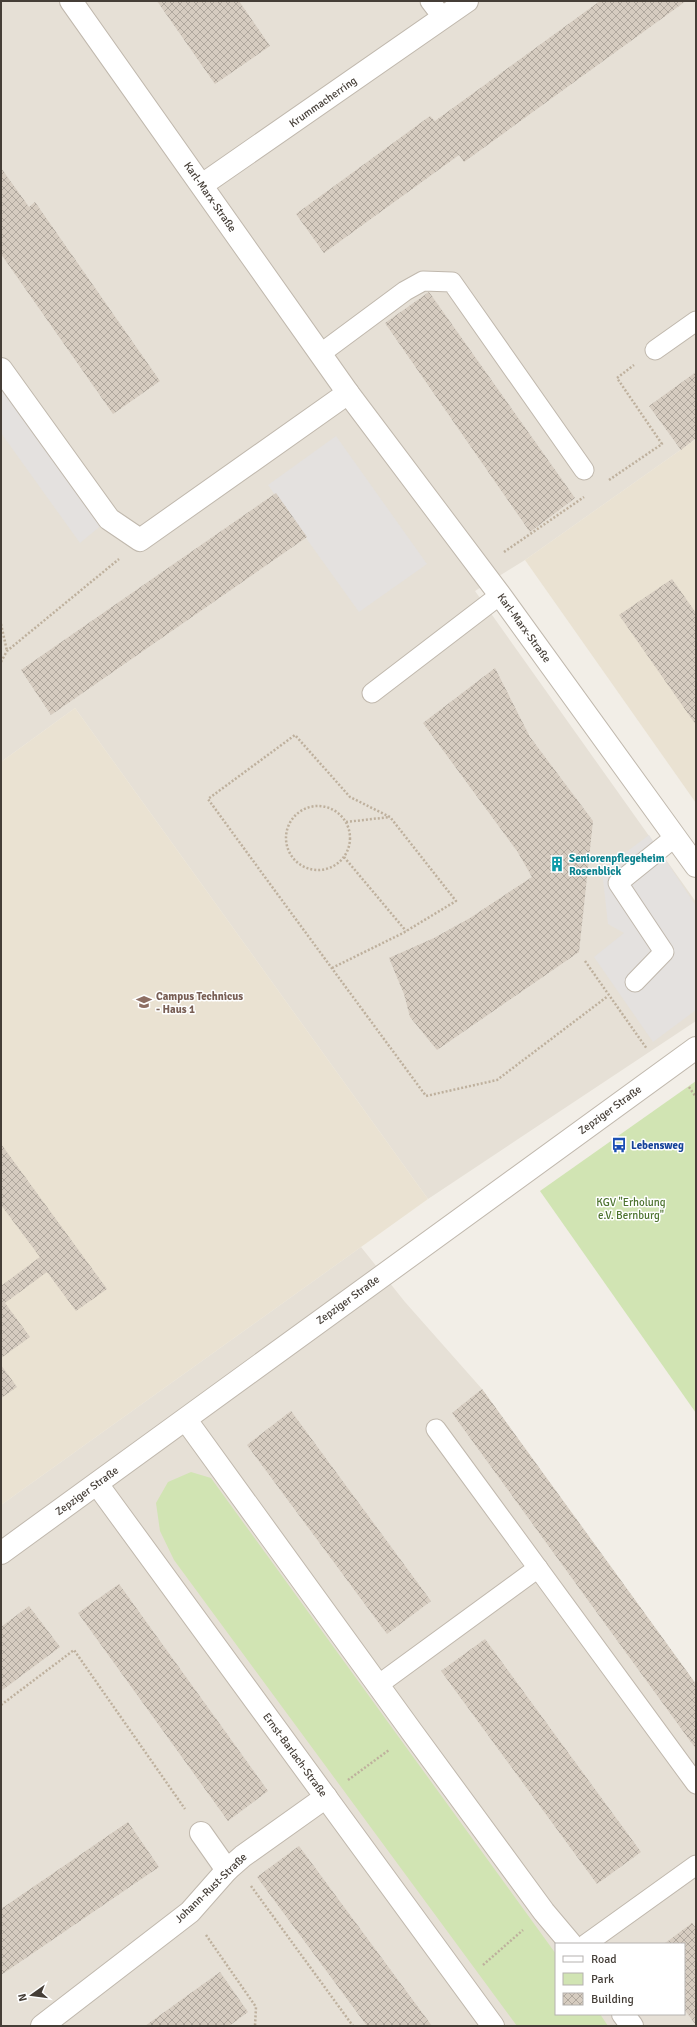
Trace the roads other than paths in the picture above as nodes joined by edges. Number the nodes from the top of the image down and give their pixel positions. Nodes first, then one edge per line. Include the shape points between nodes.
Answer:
1 (71, 1) edge
2 (430, 1) edge
3 (468, 1) edge
4 (443, 18) junction
5 (202, 185) junction
6 (696, 321) edge
7 (655, 350) dead end
8 (320, 354) junction
9 (1, 369) edge
10 (348, 393) junction
11 (584, 470) dead end
12 (500, 595) junction
13 (372, 693) dead end
14 (675, 837) junction
15 (696, 866) edge
16 (635, 982) dead end
17 (696, 1048) edge
18 (186, 1420) junction
19 (436, 1429) dead end
20 (97, 1484) junction
21 (1, 1553) edge
22 (538, 1568) junction
23 (378, 1685) junction
24 (696, 1784) edge
25 (326, 1797) junction
26 (201, 1833) road end
27 (696, 1865) edge
28 (230, 1867) junction
29 (570, 1943) edge
30 (587, 1943) edge
31 (624, 2015) edge
32 (42, 2026) edge
33 (493, 2026) edge
34 (632, 2026) edge

1 - 5 street, Karl-Marx-Straße
2 - 4 lane
3 - 4 street, Krummacherring
4 - 5 street, Krummacherring
5 - 8 street, Karl-Marx-Straße
6 - 7 lane
8 - 10 street, Karl-Marx-Straße
8 - 11 lane via 405,291 423,282 452,282
9 - 10 street via 109,519 140,540
10 - 12 street, Karl-Marx-Straße
12 - 13 lane
12 - 14 street, Karl-Marx-Straße
14 - 15 street, Karl-Marx-Straße
14 - 16 lane via 618,883 664,952
17 - 18 street, Zepziger Straße
18 - 20 street, Zepziger Straße
18 - 23 street
19 - 22 lane
20 - 21 street, Zepziger Straße
20 - 25 street, Ernst-Barlach-Straße
22 - 23 lane
22 - 24 lane
23 - 29 street via 544,1912
25 - 28 street, Johann-Rust-Straße
25 - 33 street, Ernst-Barlach-Straße
26 - 28 street
27 - 30 lane
28 - 32 street, Johann-Rust-Straße via 190,1912
31 - 34 street

